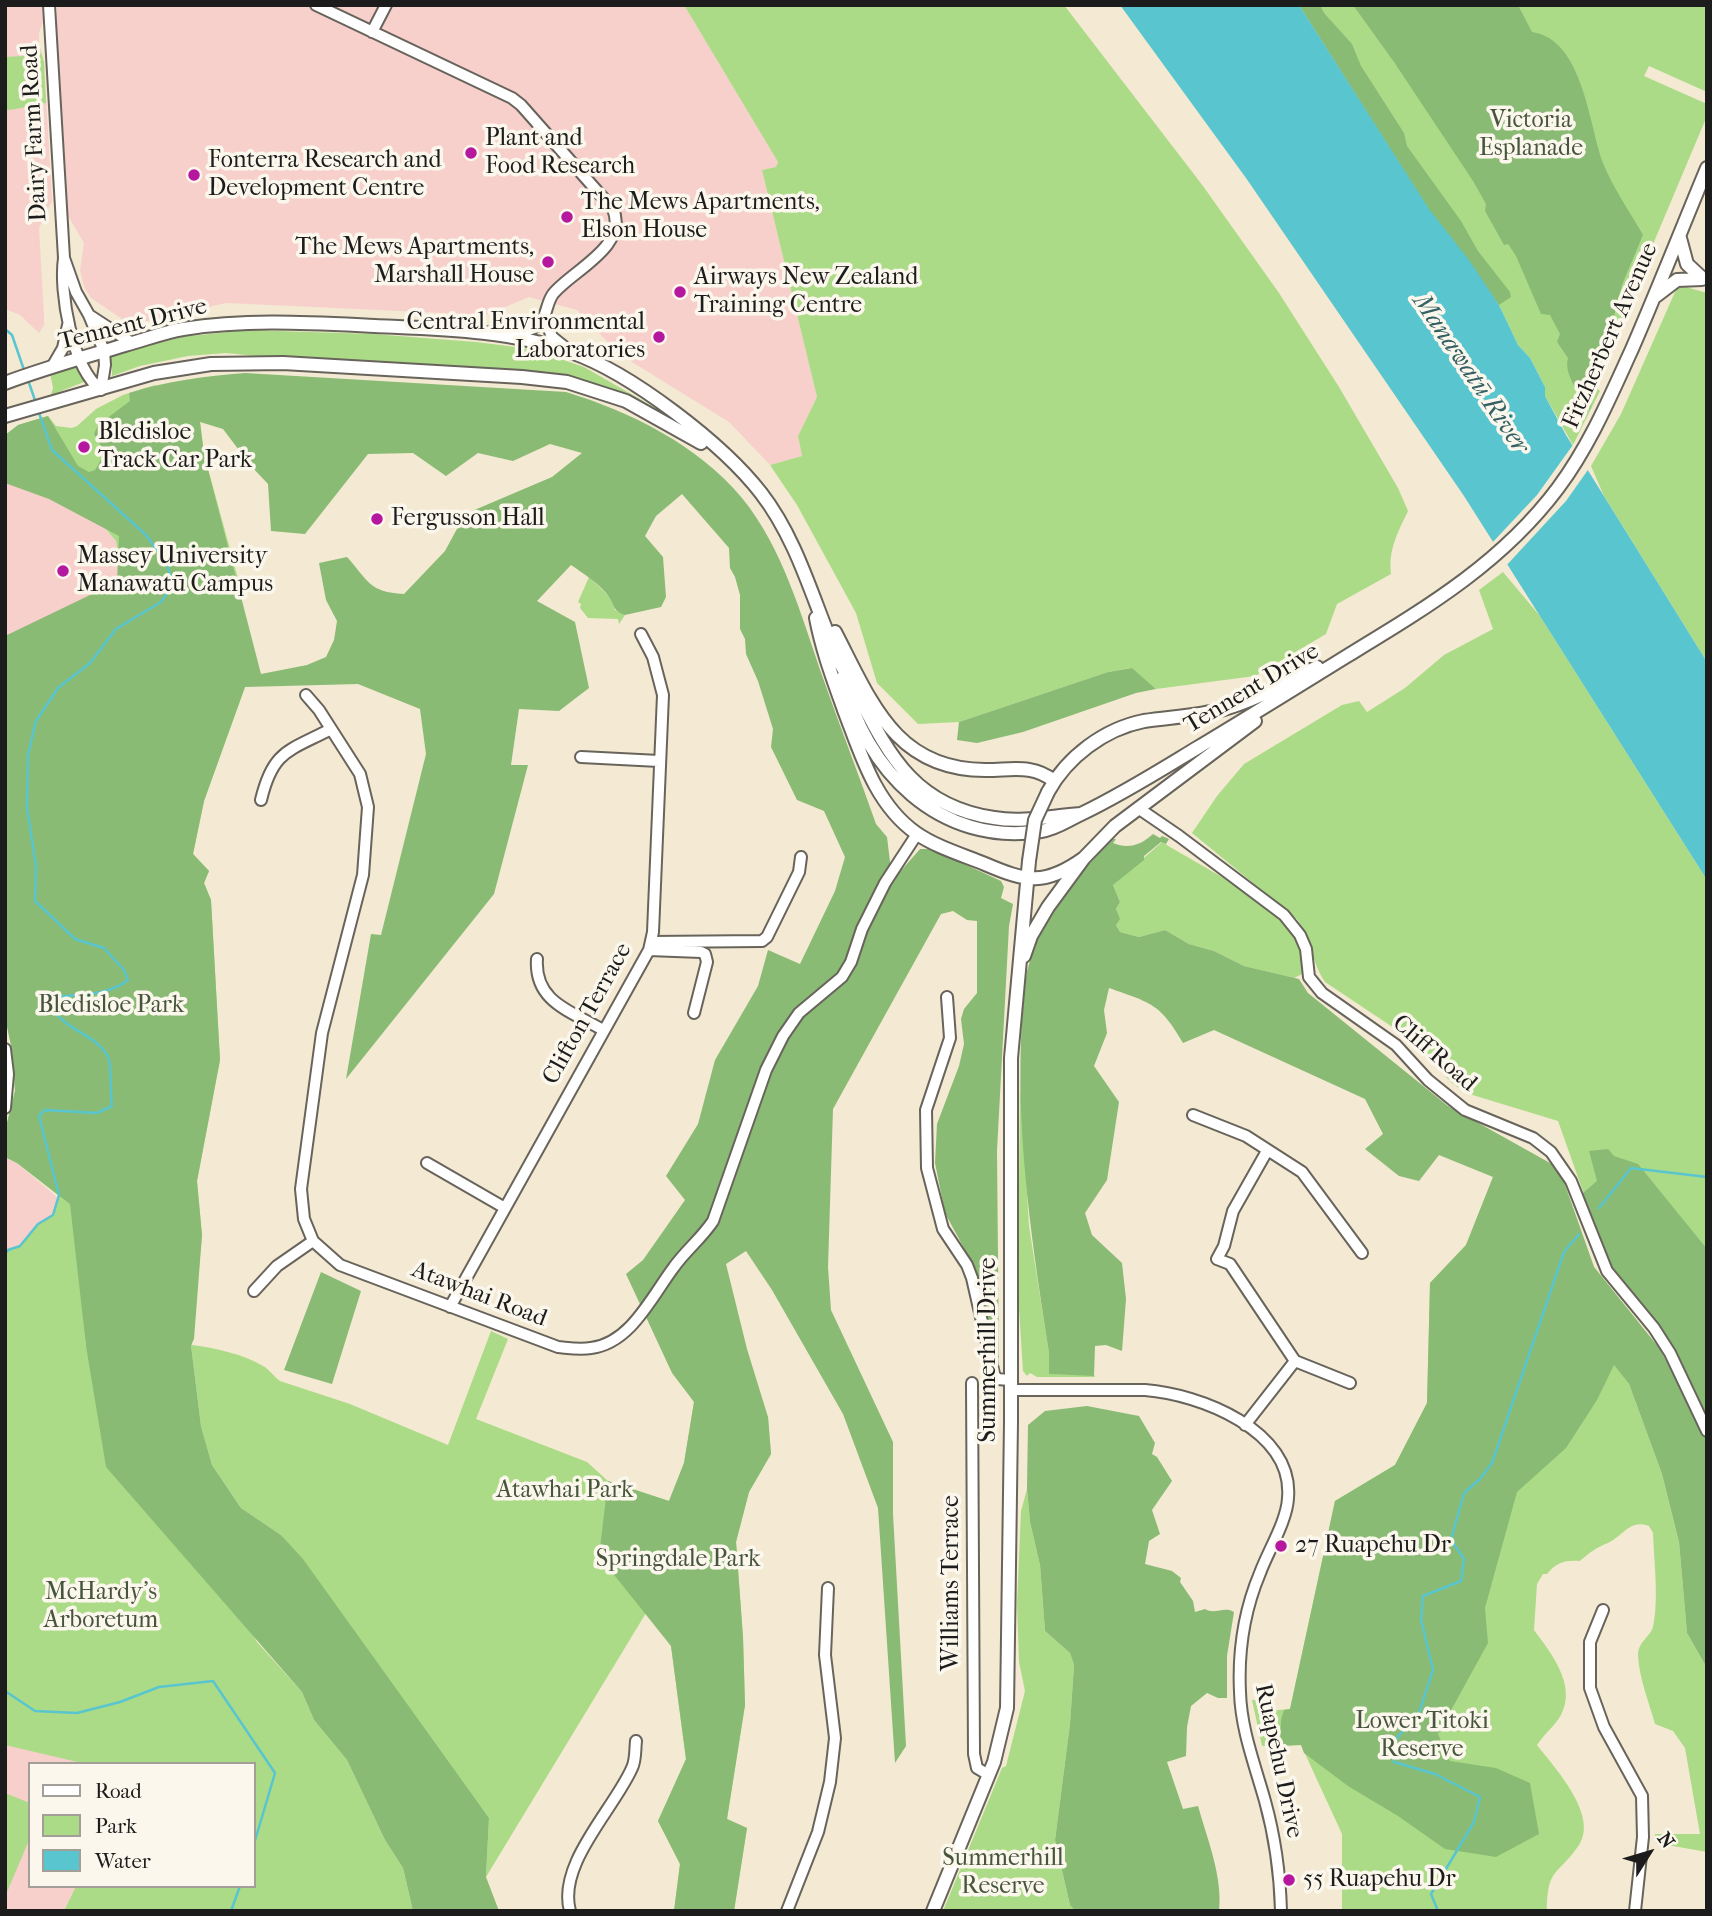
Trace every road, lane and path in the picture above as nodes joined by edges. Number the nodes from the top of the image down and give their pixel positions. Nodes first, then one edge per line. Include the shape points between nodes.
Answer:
1 (49, 5) edge
2 (316, 5) edge
3 (386, 5) edge
4 (372, 32) junction
5 (1707, 168) edge
6 (1680, 234) junction
7 (64, 258) junction
8 (1705, 280) edge
9 (1653, 299) junction
10 (89, 315) junction
11 (545, 318) junction
12 (68, 325) junction
13 (491, 335) junction
14 (132, 343) junction
15 (104, 351) junction
16 (572, 352) junction
17 (80, 358) junction
18 (50, 368) junction
19 (8, 382) edge
20 (101, 390) junction
21 (8, 416) edge
22 (739, 467) junction
23 (808, 583) junction
24 (1444, 596) joint
25 (641, 634) dead end
26 (1383, 634) junction
27 (1322, 672) junction
28 (306, 695) dead end
29 (331, 729) junction
30 (581, 757) dead end
31 (659, 761) junction
32 (1051, 787) junction
33 (261, 800) dead end
34 (1138, 808) junction
35 (917, 834) junction
36 (801, 857) dead end
37 (1084, 858) junction
38 (1027, 879) junction
39 (650, 946) junction
40 (537, 959) dead end
41 (1016, 983) junction
42 (947, 997) dead end
43 (694, 1013) dead end
44 (603, 1030) junction
45 (5, 1049) edge
46 (5, 1108) edge
47 (1193, 1115) dead end
48 (1267, 1150) junction
49 (427, 1163) dead end
50 (505, 1208) junction
51 (313, 1241) junction
52 (1362, 1253) dead end
53 (254, 1291) dead end
54 (450, 1307) junction
55 (1295, 1361) junction
56 (1350, 1382) dead end
57 (972, 1383) dead end
58 (1010, 1385) junction
59 (1245, 1424) junction
60 (1707, 1431) edge
61 (828, 1588) dead end
62 (1603, 1610) dead end
63 (636, 1741) dead end
64 (989, 1775) junction
65 (570, 1911) edge
66 (787, 1911) edge
67 (933, 1911) edge
68 (1281, 1911) edge
69 (1635, 1911) edge

1 - 7 street, Dairy Farm Road
2 - 4 street
3 - 4 street
4 - 11 street via 512,98 613,209 616,220 608,242 587,267 552,295
5 - 6 main road, Fitzherbert Avenue
6 - 8 main road via 1687,264
6 - 9 main road, Fitzherbert Avenue
7 - 10 street, Dairy Farm Road
7 - 12 street, Dairy Farm Road via 61,276
8 - 9 main road via 1676,280
9 - 24 main road, Fitzherbert Avenue via 1611,398 1558,488 1488,562
10 - 14 street, Dairy Farm Road
10 - 15 street, Dairy Farm Road
11 - 13 street via 527,331
11 - 16 street via 552,337
12 - 17 street, Dairy Farm Road
12 - 18 street, Dairy Farm Road via 60,357
13 - 14 main road, Tennent Drive via 275,321 179,330
13 - 16 main road, Tennent Drive
14 - 15 main road, Tennent Drive
15 - 17 main road, Tennent Drive
15 - 20 street, Dairy Farm Road
16 - 22 main road, Tennent Drive via 663,405
17 - 18 main road, Tennent Drive
17 - 20 street, Dairy Farm Road via 88,377
18 - 19 main road, Tennent Drive
20 - 21 main road, Tennent Drive
20 - 22 main road, Tennent Drive via 153,373 236,362 545,379 585,386 626,401
22 - 23 main road, Tennent Drive via 775,513
23 - 27 main road, Tennent Drive via 840,664 849,702 868,744 897,782 933,810 968,825 1002,832 1056,828
23 - 32 main road via 875,710 908,745 932,759 963,768 1042,772
23 - 35 main road via 822,650 867,771 887,805
24 - 26 main road, Tennent Drive
25 - 31 street, Clifton Terrace via 663,695
26 - 27 main road, Tennent Drive
26 - 32 main road, Summerhill Drive via 1242,704 1142,722 1114,732 1070,761
27 - 34 main road
28 - 29 street
29 - 33 street via 279,758 267,777
29 - 51 street via 360,775 368,824 363,875 322,1033 302,1180 304,1219
30 - 31 street
31 - 39 street, Clifton Terrace
32 - 38 main road, Summerhill Drive, bridge via 1035,821
34 - 37 main road
34 - 60 street, Cliff Road via 1284,915 1300,934 1309,977 1322,993 1396,1045 1428,1080 1465,1110 1533,1138 1551,1152 1571,1181 1607,1271 1665,1345
35 - 38 main road
35 - 54 street, Atawhai Road via 885,883 842,977 799,1013 783,1036 766,1070 713,1221 634,1323 614,1341 579,1349 547,1343
36 - 39 street via 799,872 762,941
37 - 38 main road via 1048,877
37 - 41 main road via 1039,920
38 - 41 main road, Summerhill Drive
39 - 43 street via 705,954
39 - 44 street, Clifton Terrace
40 - 44 street via 537,977 544,992
41 - 58 main road, Summerhill Drive
42 - 58 street via 950,1038 926,1110 927,1168 943,1229 972,1278 994,1374
44 - 50 street, Clifton Terrace
45 - 46 street via 9,1074
47 - 48 street via 1246,1136
48 - 52 street via 1302,1172
48 - 55 street via 1233,1210 1217,1259 1230,1265
49 - 50 street
50 - 54 street, Clifton Terrace
51 - 53 street via 277,1266
51 - 54 street, Atawhai Road via 340,1265
55 - 56 street
55 - 59 street
57 - 64 street, Williams Terrace via 974,1754 977,1768
58 - 59 street, Ruapehu Drive via 1166,1391 1214,1406
58 - 64 main road, Summerhill Drive via 1008,1685 1002,1734
59 - 68 street, Ruapehu Drive via 1276,1455 1288,1486 1287,1509 1248,1606 1239,1670 1241,1712 1275,1841
61 - 66 street via 825,1655 835,1738 830,1782 818,1832
62 - 69 street via 1590,1642 1590,1688 1604,1727 1642,1796
63 - 65 street via 633,1766 570,1874
64 - 67 main road, Summerhill Drive

